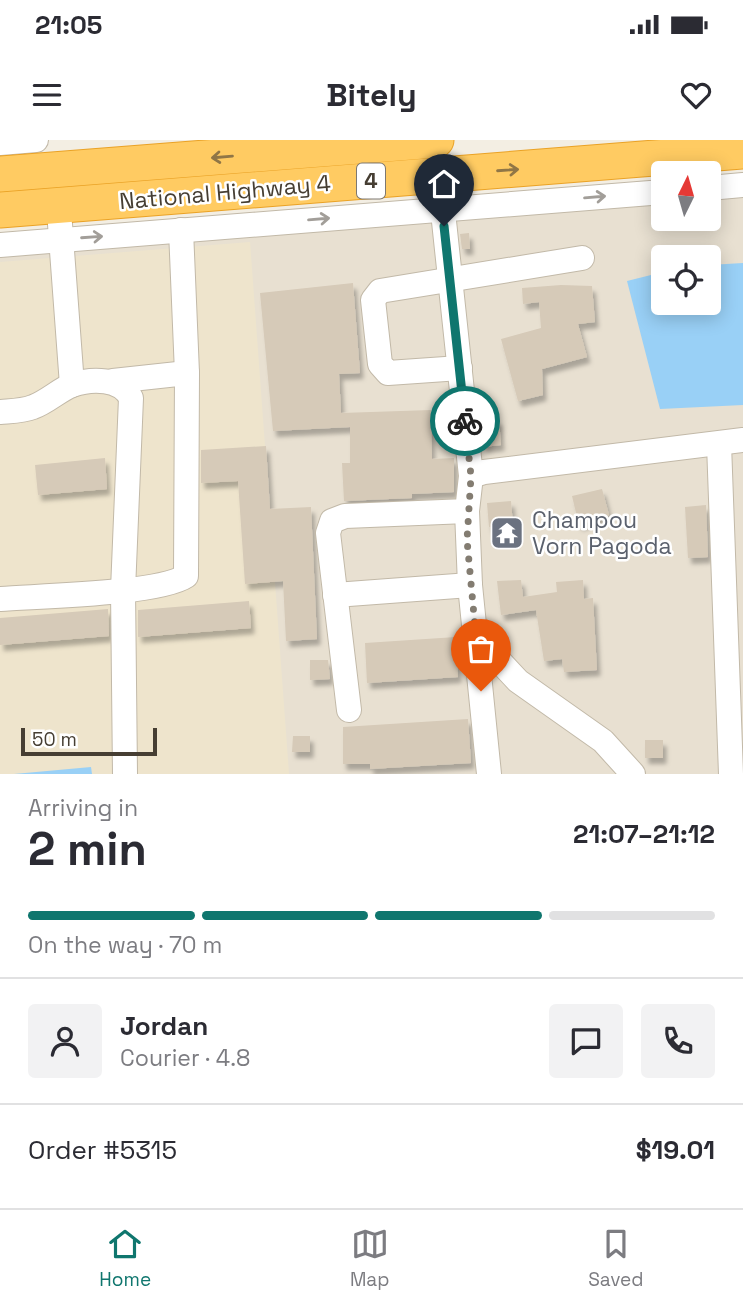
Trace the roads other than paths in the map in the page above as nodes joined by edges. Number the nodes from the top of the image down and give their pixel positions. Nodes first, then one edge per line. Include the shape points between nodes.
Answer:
1 (36, 140) edge
2 (436, 140) edge
3 (0, 143) edge
4 (394, 144) junction
5 (259, 147) edge
6 (743, 151) edge
7 (0, 174) edge
8 (439, 175) junction
9 (397, 178) junction
10 (743, 185) edge
11 (721, 187) edge
12 (651, 193) edge
13 (59, 205) junction
14 (443, 209) junction
15 (0, 210) edge
16 (181, 230) junction
17 (61, 240) junction
18 (0, 245) edge
19 (582, 258) dead end
20 (451, 278) junction
21 (460, 368) junction
22 (187, 373) junction
23 (113, 381) junction
24 (72, 385) junction
25 (0, 412) edge
26 (743, 440) edge
27 (719, 444) junction
28 (471, 476) junction
29 (467, 511) junction
30 (470, 584) junction
31 (123, 590) junction
32 (335, 595) junction
33 (0, 599) edge
34 (476, 636) junction
35 (349, 710) dead end
36 (125, 774) edge
37 (489, 774) edge
38 (634, 774) edge
39 (731, 774) edge

1 - 3 lane
2 - 4 highway, National Highway 4 / 4
2 - 8 lane
4 - 5 highway, National Highway 4 / 4
4 - 9 highway
5 -> 7 highway, National Highway 4 / 4
8 -> 6 highway, National Highway 4 / 4
8 - 9 highway, National Highway 4 / 4
8 - 14 lane
9 - 13 highway, National Highway 4 / 4
10 - 11 lane
14 -> 12 lane
13 - 15 highway, National Highway 4 / 4
13 - 17 lane
16 -> 14 lane
14 - 20 lane
17 -> 16 lane
16 - 22 lane
17 - 18 lane
17 - 24 lane
19 - 20 lane
20 - 21 lane
20 - 21 lane via 380,290 373,300 380,364 388,373
21 - 28 lane
22 - 23 lane
22 - 31 lane via 186,576 177,582
23 - 24 lane
23 - 31 lane via 127,389 131,398
24 - 25 lane via 29,409
26 - 27 lane
27 - 28 lane
27 - 39 lane
28 - 29 lane
29 - 30 lane
29 - 32 lane via 345,516 332,521 328,533
30 - 32 lane
30 - 34 lane
31 - 33 lane
31 - 36 lane
32 - 35 lane
34 - 37 lane
34 - 38 lane via 518,681 603,741

